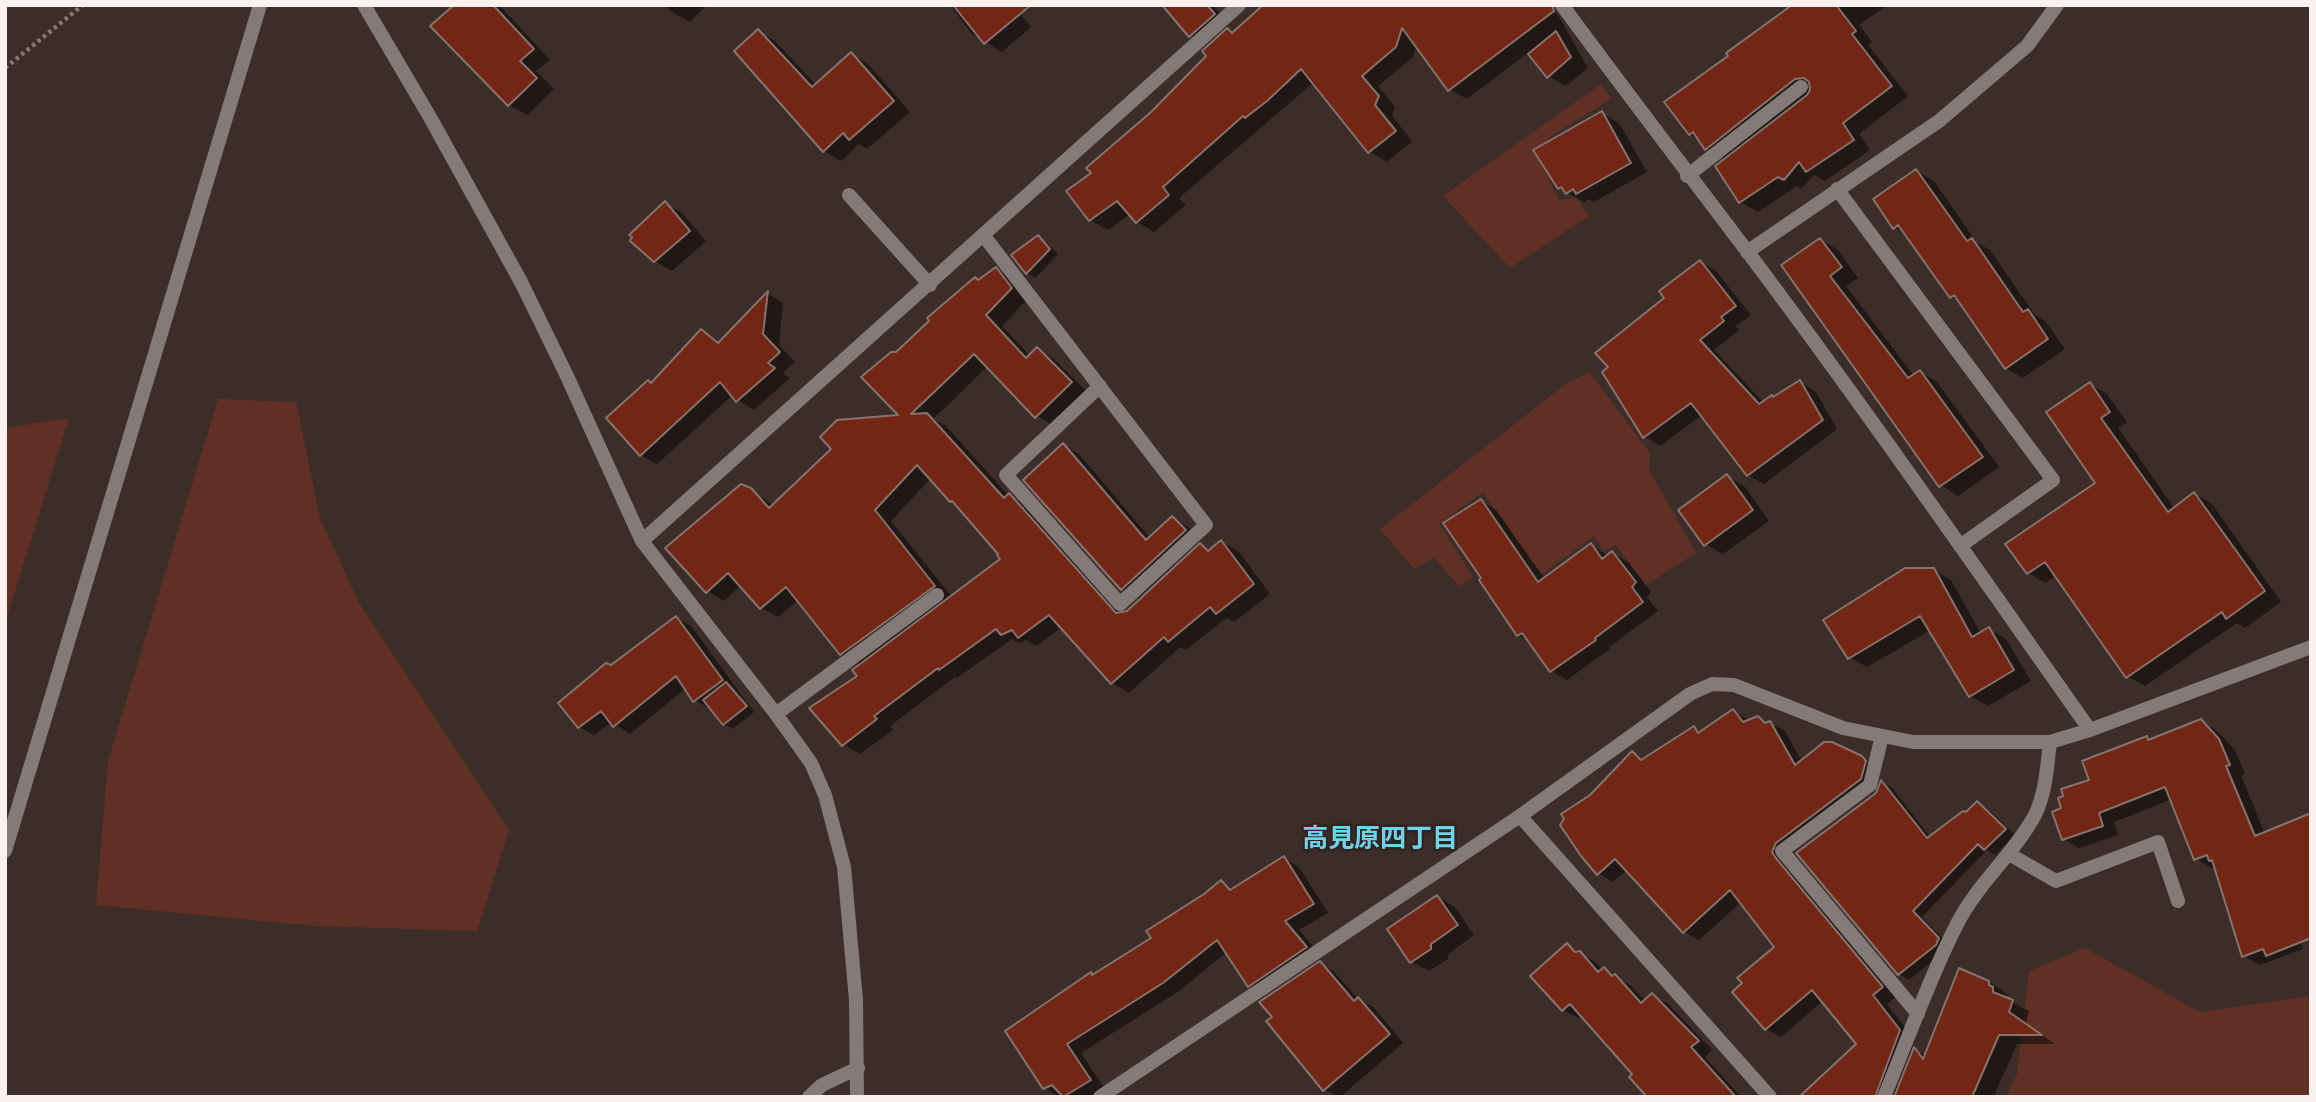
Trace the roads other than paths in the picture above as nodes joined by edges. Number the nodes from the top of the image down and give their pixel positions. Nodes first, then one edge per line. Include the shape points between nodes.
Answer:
1 (260, 5) edge
2 (364, 5) edge
3 (1239, 5) edge
4 (1562, 5) edge
5 (2057, 5) edge
6 (1801, 88) dead end
7 (1687, 176) junction
8 (1838, 189) junction
9 (849, 195) dead end
10 (984, 236) junction
11 (1747, 251) junction
12 (930, 285) junction
13 (1100, 386) junction
14 (642, 541) junction
15 (1960, 546) junction
16 (937, 595) dead end
17 (2311, 648) edge
18 (776, 714) junction
19 (2090, 730) junction
20 (1882, 736) junction
21 (2050, 742) junction
22 (1520, 816) junction
23 (5, 851) edge
24 (2009, 854) junction
25 (2178, 901) dead end
26 (1918, 1014) junction
27 (858, 1068) junction
28 (809, 1097) edge
29 (857, 1097) edge
30 (1100, 1097) edge
31 (1770, 1097) edge
32 (1884, 1097) edge

1 - 23 street
2 - 14 street via 521,282
3 - 10 street
4 - 7 street
5 - 8 street via 2027,46 1949,113
6 - 7 street
7 - 11 street
8 - 11 street
8 - 15 street via 2053,480
9 - 12 street
10 - 12 street
10 - 13 street
11 - 15 street
12 - 14 street
13 - 13 street via 1206,525 1120,604 1006,475
14 - 18 street
15 - 19 street
16 - 18 street
17 - 19 street
18 - 27 street via 811,763 825,795 844,867
19 - 21 street
20 - 21 street via 1913,742
20 - 22 street via 1843,728 1734,685 1712,684 1690,694
20 - 26 street via 1870,785 1782,852
21 - 24 street via 2046,783 2036,813
22 - 30 street
22 - 31 street
24 - 25 street via 2056,881 2158,842
24 - 26 street via 1973,896 1957,924
26 - 32 street
27 - 28 street via 822,1085
27 - 29 street

